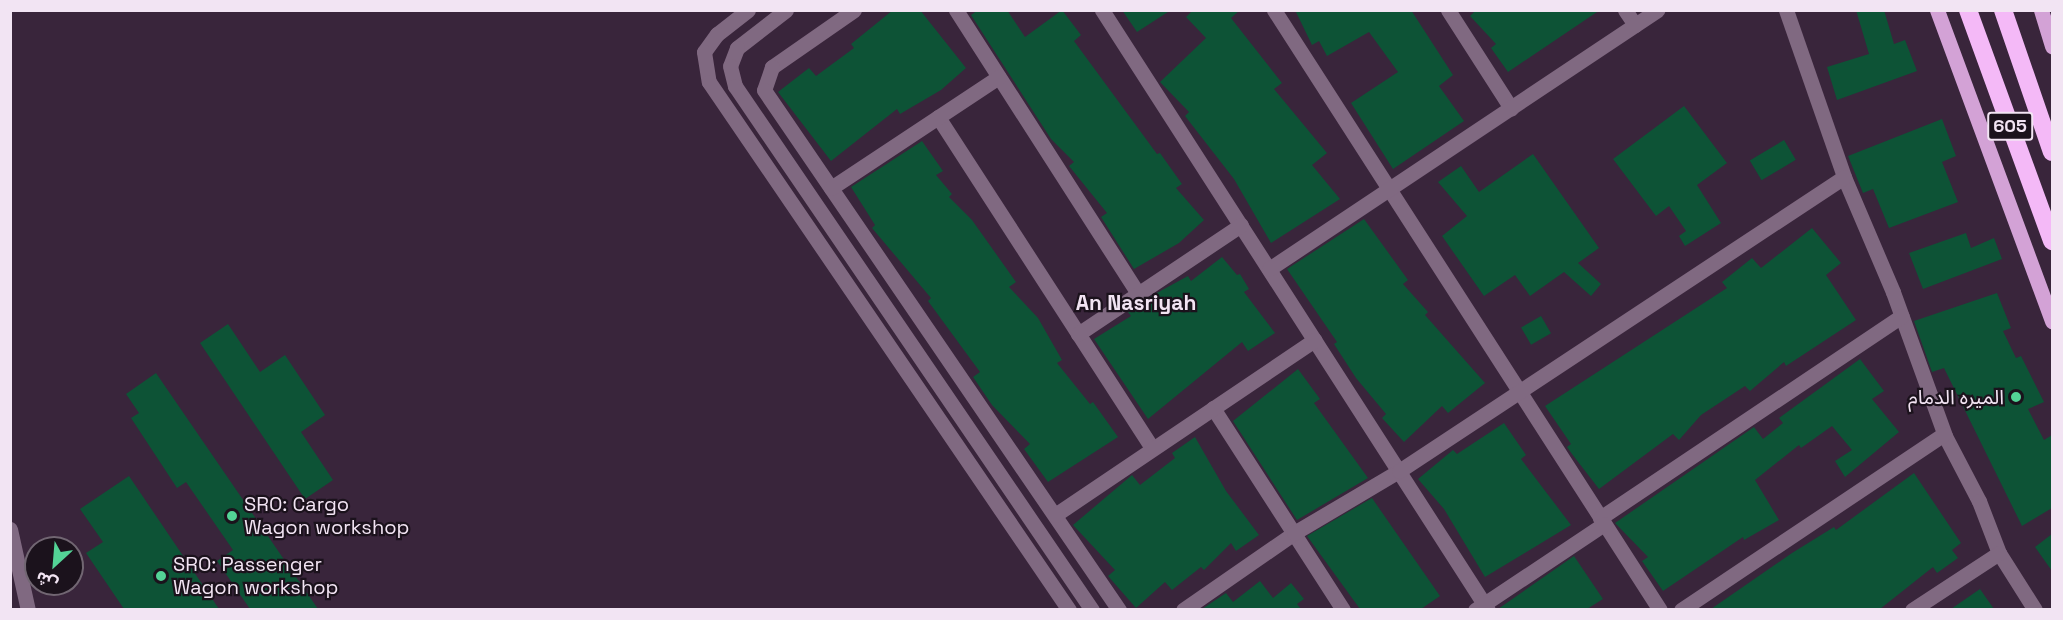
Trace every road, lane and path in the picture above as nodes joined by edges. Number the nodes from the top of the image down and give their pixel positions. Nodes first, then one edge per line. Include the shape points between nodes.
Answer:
1 (748, 10) edge
2 (786, 10) edge
3 (854, 10) edge
4 (956, 10) edge
5 (1102, 10) edge
6 (1274, 10) edge
7 (1448, 10) edge
8 (1625, 10) edge
9 (1657, 10) edge
10 (1786, 10) edge
11 (1937, 10) edge
12 (1968, 10) edge
13 (2003, 10) edge
14 (2041, 10) edge
15 (1635, 25) junction
16 (2052, 46) edge
17 (999, 77) junction
18 (1511, 108) junction
19 (938, 117) junction
20 (2052, 152) edge
21 (1844, 177) junction
22 (831, 188) junction
23 (1389, 189) junction
24 (1240, 225) junction
25 (2052, 241) edge
26 (1269, 269) junction
27 (1138, 293) junction
28 (1902, 316) junction
29 (2052, 321) edge
30 (1078, 334) junction
31 (1314, 340) junction
32 (1519, 391) junction
33 (1212, 408) junction
34 (1944, 434) junction
35 (1152, 448) junction
36 (1399, 471) junction
37 (1055, 515) junction
38 (1602, 520) junction
39 (10, 529) edge
40 (1294, 533) junction
41 (1999, 553) junction
42 (1482, 608) edge
43 (28, 609) edge
44 (1069, 609) edge
45 (1092, 609) edge
46 (1119, 609) edge
47 (1183, 609) edge
48 (1343, 609) edge
49 (1660, 609) edge
50 (1681, 609) edge
51 (1912, 609) edge
52 (2036, 609) edge

1 - 44 street via 717,34 704,52 709,82
2 - 45 street via 737,48 730,66 735,86
3 - 22 street via 772,67 765,81 764,90
4 - 17 street
5 - 24 street
6 - 23 street
7 - 18 street
8 - 15 street
9 - 15 street
10 - 21 street
11 - 29 main road
12 - 25 highway, 605
13 - 20 highway, 605
14 - 16 main road
15 - 18 street
17 - 19 street
17 - 27 street
18 - 23 street
19 - 22 street
19 - 30 street
21 - 28 street
21 - 32 street
22 - 37 street
23 - 26 street
23 - 32 street
24 - 26 street
24 - 27 street
26 - 31 street
27 - 30 street
28 - 34 street
28 - 38 street
30 - 35 street
31 - 33 street
31 - 36 street
32 - 36 street
32 - 38 street
33 - 35 street
33 - 40 street
34 - 41 street via 1979,501
34 - 50 street
35 - 37 street
36 - 40 street
36 - 42 street
37 - 46 street
38 - 42 street
38 - 49 street
39 - 43 street
40 - 47 street
40 - 48 street
41 - 51 street
41 - 52 street

